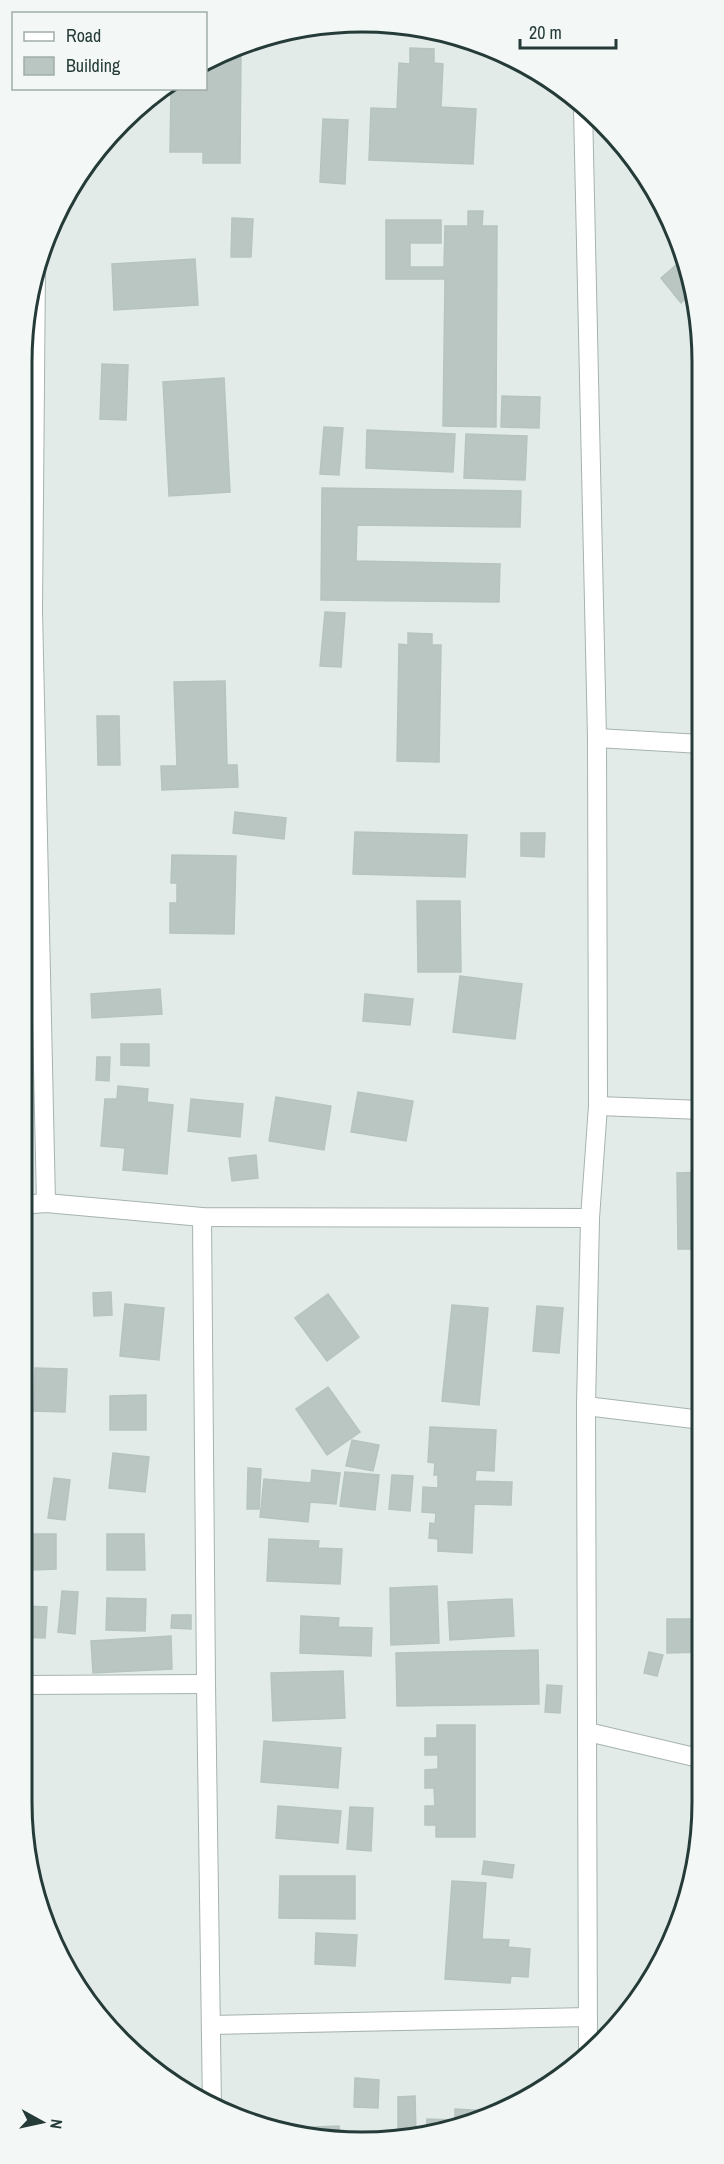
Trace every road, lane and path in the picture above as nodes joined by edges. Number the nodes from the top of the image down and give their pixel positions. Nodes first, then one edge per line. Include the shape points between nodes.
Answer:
1 (583, 117) edge
2 (35, 315) edge
3 (32, 419) edge
4 (597, 738) junction
5 (692, 743) edge
6 (32, 765) edge
7 (598, 1106) junction
8 (692, 1110) edge
9 (46, 1203) junction
10 (32, 1204) edge
11 (202, 1217) junction
12 (590, 1218) junction
13 (586, 1406) junction
14 (692, 1419) edge
15 (206, 1684) junction
16 (32, 1685) edge
17 (588, 1732) junction
18 (692, 1756) edge
19 (588, 2017) junction
20 (212, 2025) junction
21 (588, 2043) edge
22 (212, 2096) edge

1 - 4 street
2 - 3 street
4 - 5 street
4 - 7 street
6 - 9 street
7 - 8 street
7 - 12 street
9 - 10 street
9 - 11 street
11 - 12 street
11 - 15 street
12 - 13 street
13 - 14 street
13 - 17 street
15 - 16 street
15 - 20 street
17 - 18 street
17 - 19 street
19 - 20 street
19 - 21 street
20 - 22 street

